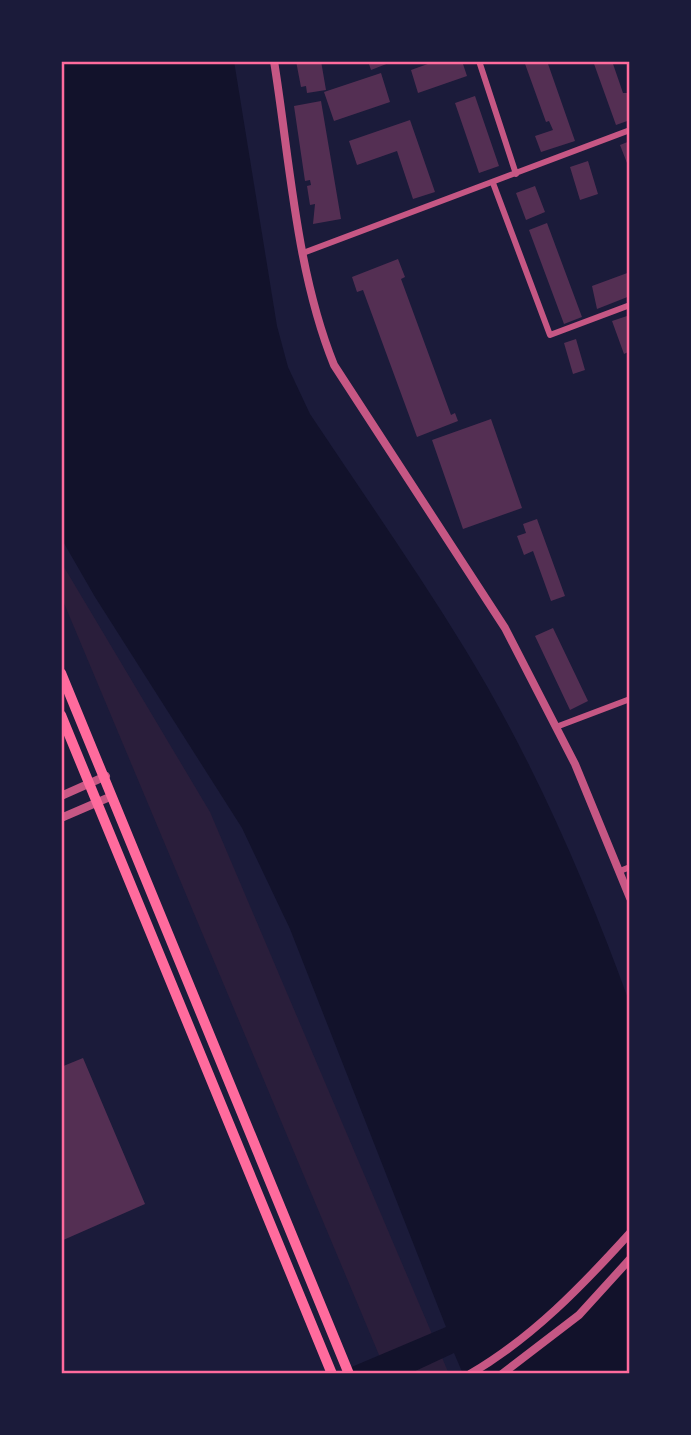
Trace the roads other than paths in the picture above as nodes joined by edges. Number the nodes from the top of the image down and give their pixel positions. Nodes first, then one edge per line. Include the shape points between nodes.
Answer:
1 (274, 61) edge
2 (480, 61) edge
3 (630, 131) edge
4 (516, 174) junction
5 (493, 183) junction
6 (303, 253) junction
7 (630, 305) edge
8 (61, 673) edge
9 (630, 698) edge
10 (61, 715) edge
11 (556, 727) junction
12 (106, 776) junction
13 (89, 785) junction
14 (61, 796) edge
15 (112, 796) junction
16 (97, 803) junction
17 (61, 818) edge
18 (630, 867) edge
19 (620, 871) junction
20 (630, 898) edge
21 (630, 1233) edge
22 (630, 1259) edge
23 (348, 1371) edge
24 (332, 1374) edge
25 (470, 1374) edge
26 (502, 1374) edge

1 - 6 street
2 - 4 street
3 - 4 street
4 - 5 street
5 - 6 street
5 - 7 street via 550,335
6 - 11 street via 314,308 334,365 470,570
8 - 12 main road
9 - 11 street
10 - 13 main road
11 - 19 street
12 - 13 street
12 - 15 main road
13 - 14 street
13 - 16 main road
15 - 16 street
15 - 23 main road
16 - 17 street
16 - 24 main road
18 - 19 street
19 - 20 street
21 - 25 street via 553,1312
22 - 26 street via 579,1315

